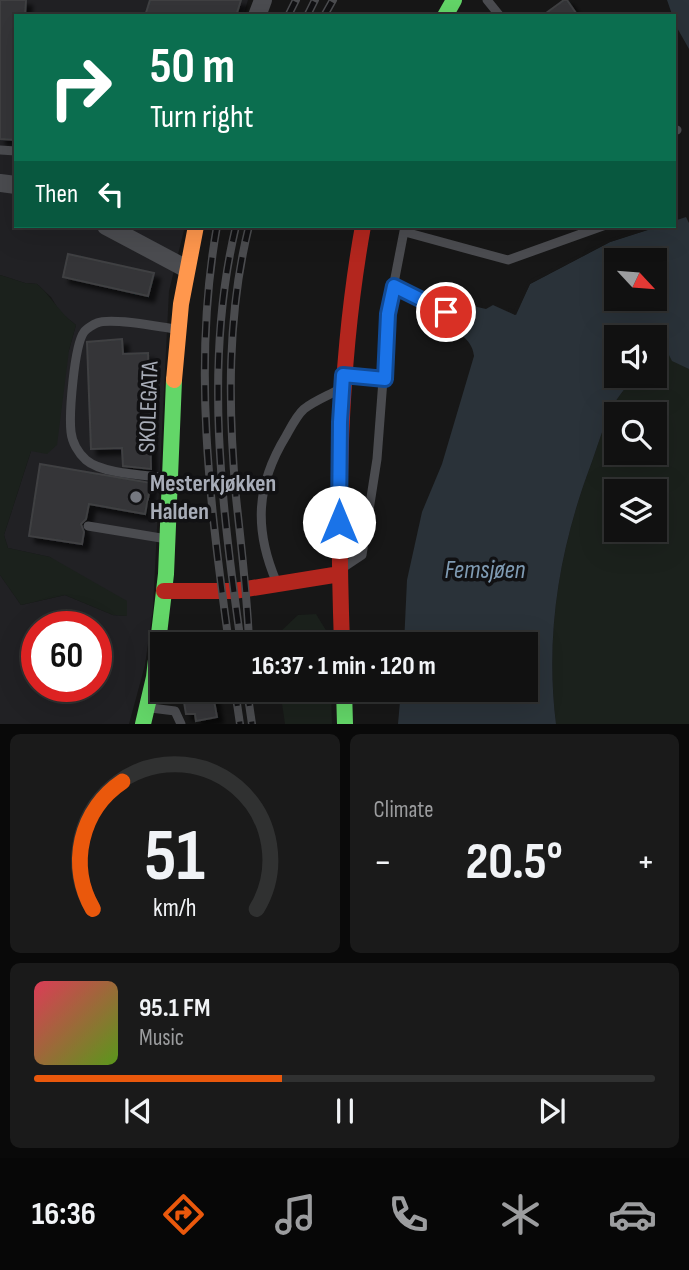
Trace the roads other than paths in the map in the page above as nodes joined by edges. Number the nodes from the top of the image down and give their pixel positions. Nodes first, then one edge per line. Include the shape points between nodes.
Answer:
1 (487, 0) edge
2 (498, 14) edge
3 (110, 228) edge
4 (195, 228) edge
5 (363, 228) edge
6 (597, 228) edge
7 (405, 229) edge
8 (185, 268) junction
9 (394, 286) junction
10 (446, 312) dead end
11 (177, 329) junction
12 (385, 379) junction
13 (343, 381) junction
14 (170, 478) junction
15 (88, 526) dead end
16 (168, 539) junction
17 (340, 572) junction
18 (277, 584) junction
19 (164, 591) junction
20 (342, 632) edge
21 (344, 702) edge
22 (149, 708) junction
23 (143, 724) edge
24 (180, 724) edge
25 (345, 724) edge

1 - 2 lane
3 - 8 street
4 - 8 street, SKOLEGATA
5 - 13 street
6 - 7 lane via 509,260
7 - 9 lane
8 - 11 street, SKOLEGATA
9 - 10 lane
9 - 12 lane
11 - 14 street, SKOLEGATA
11 - 14 lane via 111,320 97,323 84,332 71,400 71,435 87,461 99,468
12 - 13 lane
12 - 17 lane via 362,555
13 - 17 street
13 - 18 lane via 302,410 265,483 264,554
14 - 16 street, SKOLEGATA
15 - 16 lane
16 - 19 street, SKOLEGATA
17 - 18 street
17 - 20 street
18 - 19 street via 222,592
19 - 22 street, SKOLEGATA
21 - 25 street
22 - 23 street, SKOLEGATA
22 - 24 lane via 175,711

